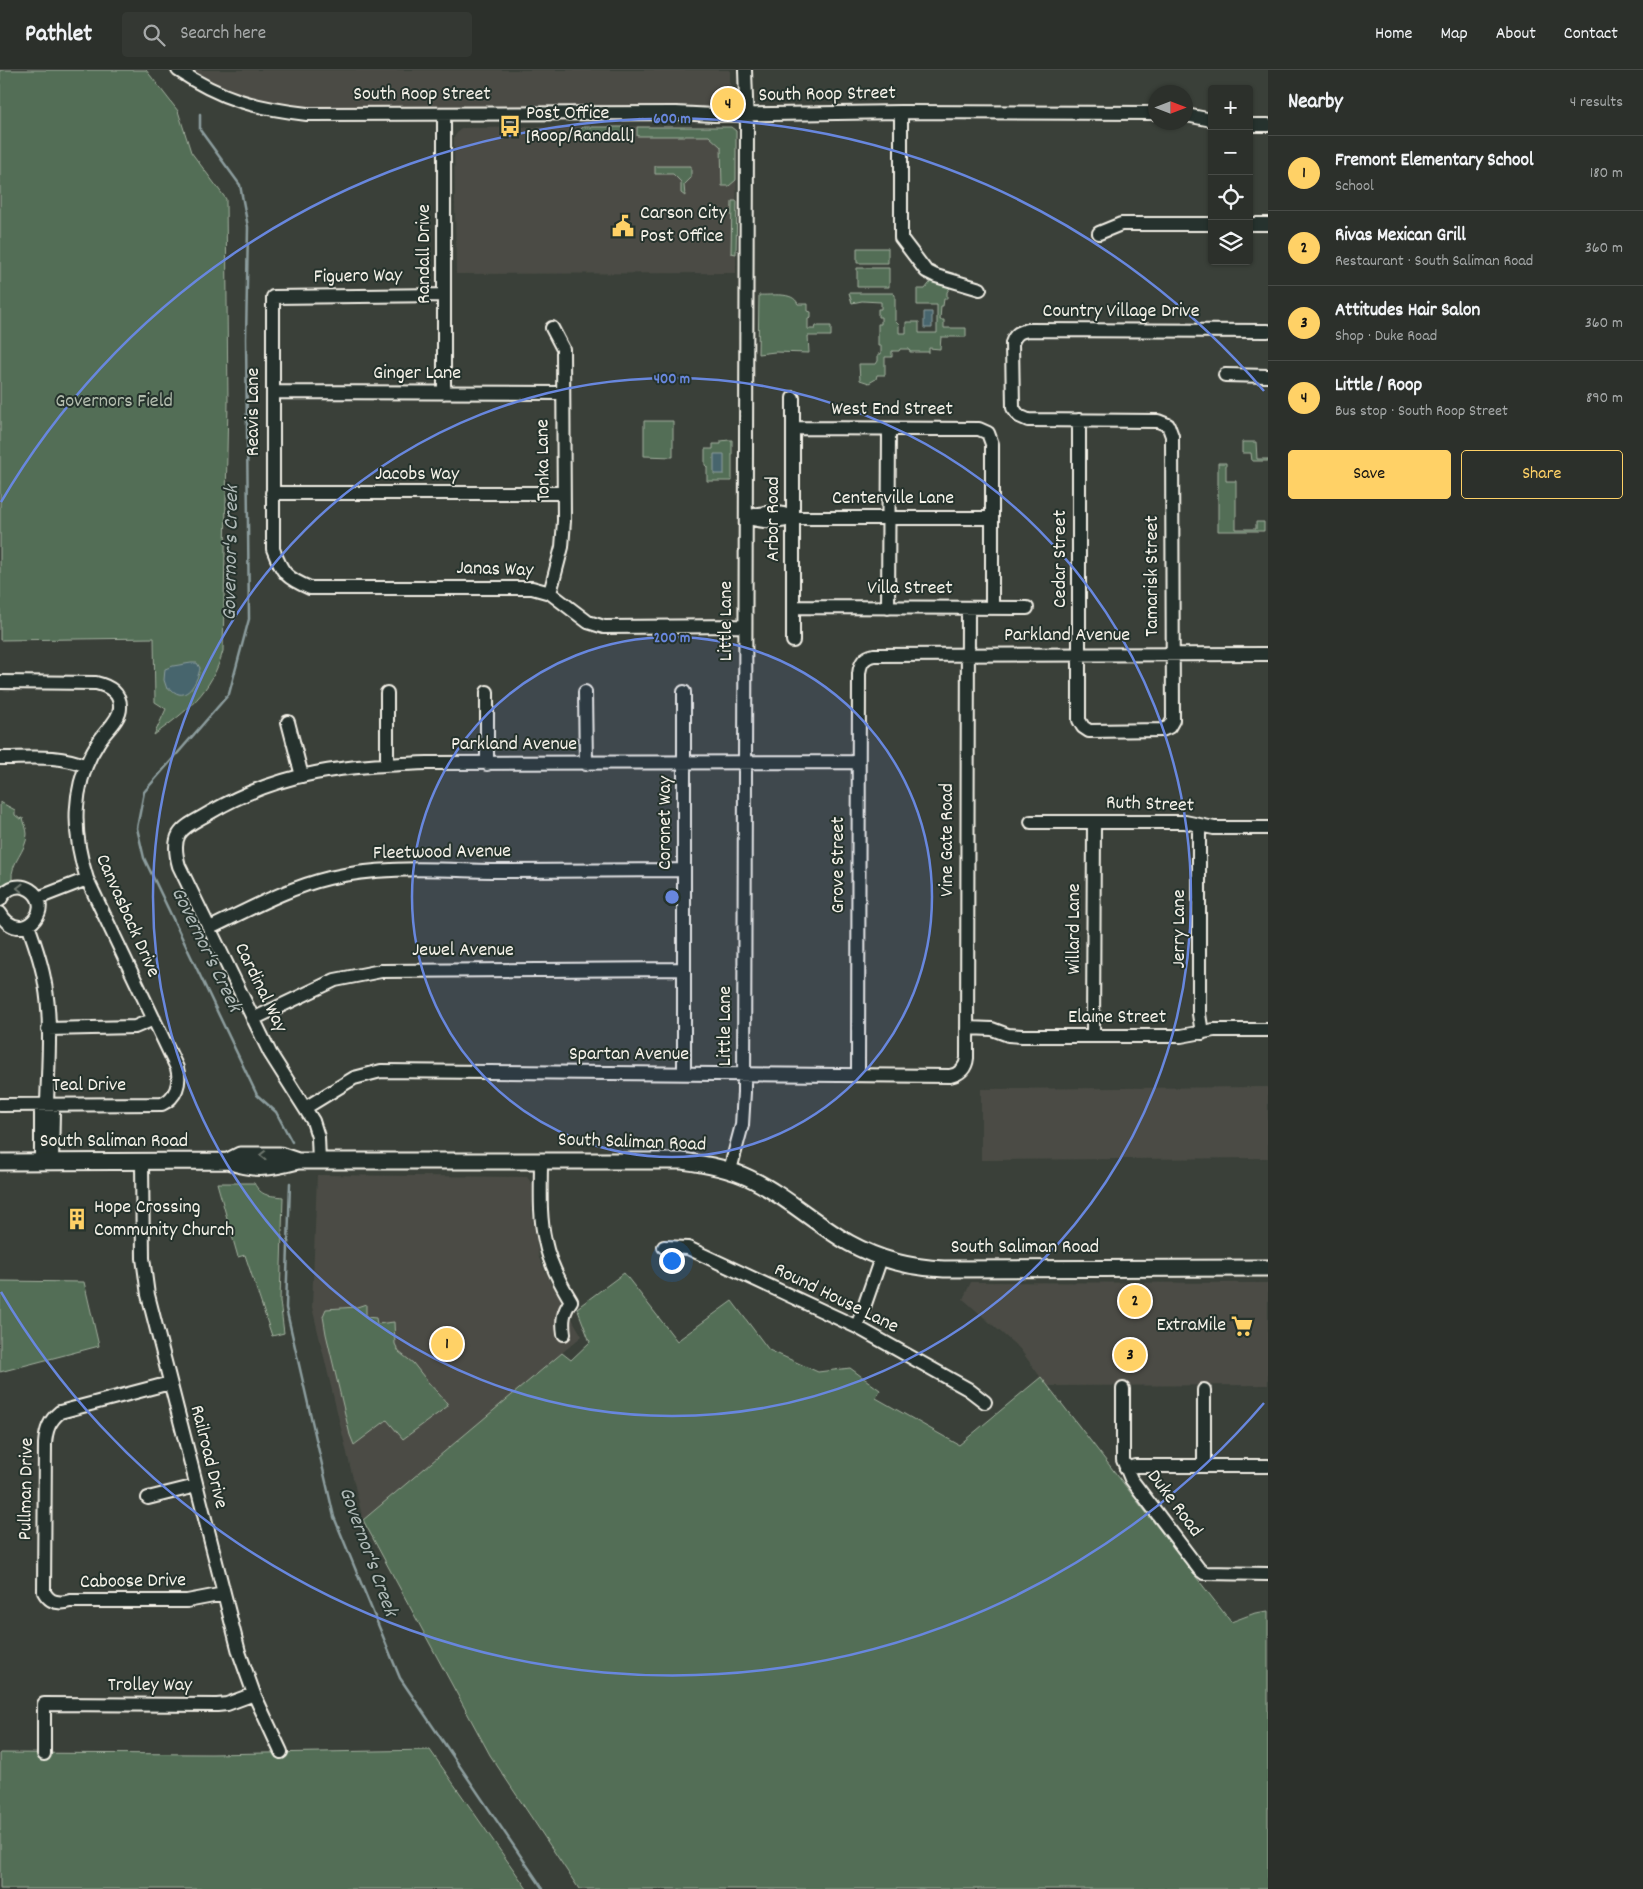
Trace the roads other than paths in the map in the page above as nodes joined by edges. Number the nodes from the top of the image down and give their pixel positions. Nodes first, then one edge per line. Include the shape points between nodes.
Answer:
1 (178, 70) edge
2 (745, 70) edge
3 (901, 112) junction
4 (1148, 113) edge
5 (444, 114) junction
6 (747, 115) junction
7 (1193, 116) edge
8 (1208, 119) edge
9 (1253, 125) edge
10 (1268, 125) edge
11 (1208, 224) edge
12 (1253, 224) edge
13 (1268, 224) edge
14 (1099, 233) dead end
15 (980, 289) dead end
16 (444, 295) junction
17 (273, 297) joint
18 (552, 328) dead end
19 (1268, 331) edge
20 (1225, 375) dead end
21 (1268, 376) edge
22 (273, 392) junction
23 (562, 392) junction
24 (444, 393) junction
25 (793, 398) dead end
26 (1079, 420) junction
27 (793, 428) junction
28 (889, 429) junction
29 (272, 493) junction
30 (562, 493) junction
31 (746, 518) junction
32 (793, 518) junction
33 (889, 518) junction
34 (992, 518) junction
35 (294, 581) joint
36 (550, 592) junction
37 (793, 607) junction
38 (888, 608) junction
39 (968, 608) junction
40 (992, 608) junction
41 (1027, 608) dead end
42 (746, 626) junction
43 (793, 641) dead end
44 (1268, 654) edge
45 (968, 655) junction
46 (1080, 655) junction
47 (1172, 655) junction
48 (867, 657) joint
49 (0, 682) edge
50 (487, 692) dead end
51 (585, 692) dead end
52 (684, 692) dead end
53 (388, 693) dead end
54 (288, 722) dead end
55 (1082, 727) joint
56 (0, 758) edge
57 (745, 762) junction
58 (859, 762) junction
59 (684, 763) junction
60 (388, 764) junction
61 (486, 764) junction
62 (586, 764) junction
63 (86, 766) junction
64 (302, 776) junction
65 (1031, 822) dead end
66 (1094, 822) junction
67 (1199, 825) junction
68 (1268, 828) edge
69 (183, 829) joint
70 (684, 870) junction
71 (87, 879) junction
72 (38, 898) junction
73 (0, 900) edge
74 (0, 913) edge
75 (28, 925) junction
76 (210, 928) junction
77 (684, 969) junction
78 (154, 1019) junction
79 (253, 1019) junction
80 (967, 1028) junction
81 (48, 1029) junction
82 (1268, 1030) edge
83 (1202, 1033) junction
84 (1094, 1036) junction
85 (961, 1071) joint
86 (684, 1074) junction
87 (744, 1075) junction
88 (858, 1075) junction
89 (174, 1094) joint
90 (47, 1104) junction
91 (0, 1105) edge
92 (305, 1108) junction
93 (541, 1160) junction
94 (319, 1161) junction
95 (0, 1162) edge
96 (46, 1162) junction
97 (142, 1163) junction
98 (730, 1170) junction
99 (664, 1247) dead end
100 (881, 1258) junction
101 (1268, 1268) edge
102 (857, 1327) junction
103 (564, 1334) dead end
104 (170, 1383) junction
105 (1124, 1389) dead end
106 (1204, 1390) dead end
107 (985, 1402) dead end
108 (1204, 1466) junction
109 (1268, 1466) edge
110 (1126, 1469) junction
111 (196, 1486) junction
112 (148, 1498) dead end
113 (1268, 1574) edge
114 (224, 1594) junction
115 (45, 1595) joint
116 (254, 1694) junction
117 (281, 1752) dead end
118 (44, 1754) dead end

1 - 5 street, South Roop Street via 238,102 274,110 307,114
2 - 6 street, Little Lane
3 - 4 street, South Roop Street
3 - 6 street, South Roop Street
3 - 15 street via 901,238 926,271
5 - 6 street, South Roop Street
5 - 16 street, Randall Drive
6 - 31 street, Little Lane
7 - 8 street
9 - 10 street
11 - 14 street via 1121,224
12 - 13 street
16 - 17 street, Figuero Way
16 - 24 street, Randall Drive
17 - 22 street, Reavis Lane
18 - 23 street, Tonka Lane via 563,349
19 - 26 street, Country Village Drive via 1028,330 1014,336 1013,408 1019,416 1028,420
20 - 21 street
22 - 24 street, Ginger Lane
22 - 29 street, Reavis Lane
23 - 24 street, Ginger Lane
23 - 30 street, Tonka Lane
25 - 27 street, Arbor Road
26 - 46 street, Cedar Street
26 - 47 street, Tamarisk Street via 1158,421 1168,425 1172,436
27 - 28 street, West End Street
27 - 32 street, Arbor Road
28 - 33 street
28 - 34 street, West End Street via 986,431 992,444
29 - 30 street, Jacobs Way
29 - 35 street, Reavis Lane via 274,549 281,568
30 - 36 street, Tonka Lane via 562,547
31 - 32 street, Centerville Lane via 760,522 782,522
31 - 42 street, Little Lane
32 - 33 street, Centerville Lane
32 - 37 street, Arbor Road
33 - 34 street, Centerville Lane
33 - 38 street
34 - 40 street
35 - 36 street, Janas Way via 310,588 532,588
36 - 42 street, Janas Way via 588,622 604,627
37 - 38 street, Villa Street
37 - 43 street, Arbor Road
38 - 39 street, Villa Street
39 - 40 street, Villa Street
39 - 45 street, Vine Gate Road
40 - 41 street, Villa Street
42 - 57 street, Little Lane
44 - 47 street, Parkland Avenue
45 - 46 street, Parkland Avenue
45 - 48 street, Parkland Avenue
45 - 80 street, Vine Gate Road
46 - 47 street, Parkland Avenue
46 - 55 street, Cedar Street via 1079,720
47 - 55 street, Tamarisk Street via 1173,720 1169,727 1162,730 1089,731
48 - 58 street, Grove Street via 860,665 859,674
49 - 63 street, Canvasback Drive via 96,683 115,691 119,716 105,732
50 - 61 street
51 - 62 street
52 - 59 street, Coronet Way
53 - 60 street
54 - 64 street
56 - 63 street via 57,758
57 - 58 street, Parkland Avenue
57 - 59 street, Parkland Avenue
57 - 87 street, Little Lane
58 - 88 street, Grove Street
59 - 62 street, Parkland Avenue
59 - 70 street, Coronet Way
60 - 61 street, Parkland Avenue
60 - 64 street, Parkland Avenue via 333,769
61 - 62 street, Parkland Avenue
63 - 71 street, Canvasback Drive via 78,791 76,816 79,850
64 - 69 street, Parkland Avenue via 245,794
65 - 66 street, Ruth Street
66 - 67 street, Ruth Street via 1185,822
66 - 84 street, Willard Lane
67 - 68 street, Ruth Street
67 - 83 street, Jerry Lane via 1199,1014
69 - 76 street, Cardinal Way via 175,845 179,866
70 - 76 street, Fleetwood Avenue via 358,873 328,878 295,889
70 - 77 street, Coronet Way
71 - 72 street
71 - 78 street, Canvasback Drive
72 -> 73 street via 29,888 15,886
72 - 75 street via 37,917
74 - 75 street via 8,924 15,927
75 - 81 street via 46,986
76 - 79 street, Cardinal Way
77 - 79 street, Jewel Avenue via 381,971 335,980
77 - 86 street, Coronet Way
78 - 81 street via 135,1027
78 - 89 street, Canvasback Drive via 177,1068 179,1081
79 - 92 street, Cardinal Way
80 - 84 street, Elaine Street via 992,1029 1016,1036
80 - 85 street, Vine Gate Road via 967,1061
81 - 90 street
82 - 83 street, Elaine Street
83 - 84 street, Elaine Street
85 - 88 street, Spartan Avenue via 950,1076
86 - 87 street, Spartan Avenue
86 - 92 street, Spartan Avenue via 381,1071 354,1078
87 - 88 street, Spartan Avenue
87 - 98 street, Little Lane via 742,1124
89 - 90 street, Teal Drive via 166,1102 151,1105
90 - 91 street, Teal Drive
90 - 96 street via 42,1111 47,1130
92 - 94 street, Cardinal Way via 318,1134
93 - 94 main road, South Saliman Road
93 - 98 main road, South Saliman Road via 675,1161
93 - 103 street via 541,1213 545,1243 571,1301 562,1318
94 - 97 main road, South Saliman Road via 298,1161 274,1168 246,1168 228,1161
95 - 96 main road, South Saliman Road
96 - 97 main road, South Saliman Road
97 - 104 street, Railroad Drive via 143,1258 148,1295
98 - 100 main road, South Saliman Road via 766,1187 848,1242
99 - 102 street, Round House Lane via 688,1248
100 - 101 main road, South Saliman Road via 938,1268
100 - 102 street
102 - 107 street, Round House Lane via 968,1389
104 - 111 street, Railroad Drive
104 - 115 street, Pullman Drive via 60,1412 53,1418 46,1430 45,1444
105 - 110 street, Duke Road via 1123,1460
106 - 108 street
108 - 109 street
108 - 110 street via 1135,1466
110 - 113 street, Duke Road via 1204,1573
111 - 112 street
111 - 114 street, Railroad Drive
114 - 115 street, Caboose Drive via 187,1601 62,1603 56,1603
114 - 116 street, Railroad Drive
116 - 117 street, Railroad Drive
116 - 118 street, Trolley Way via 217,1705 44,1704

